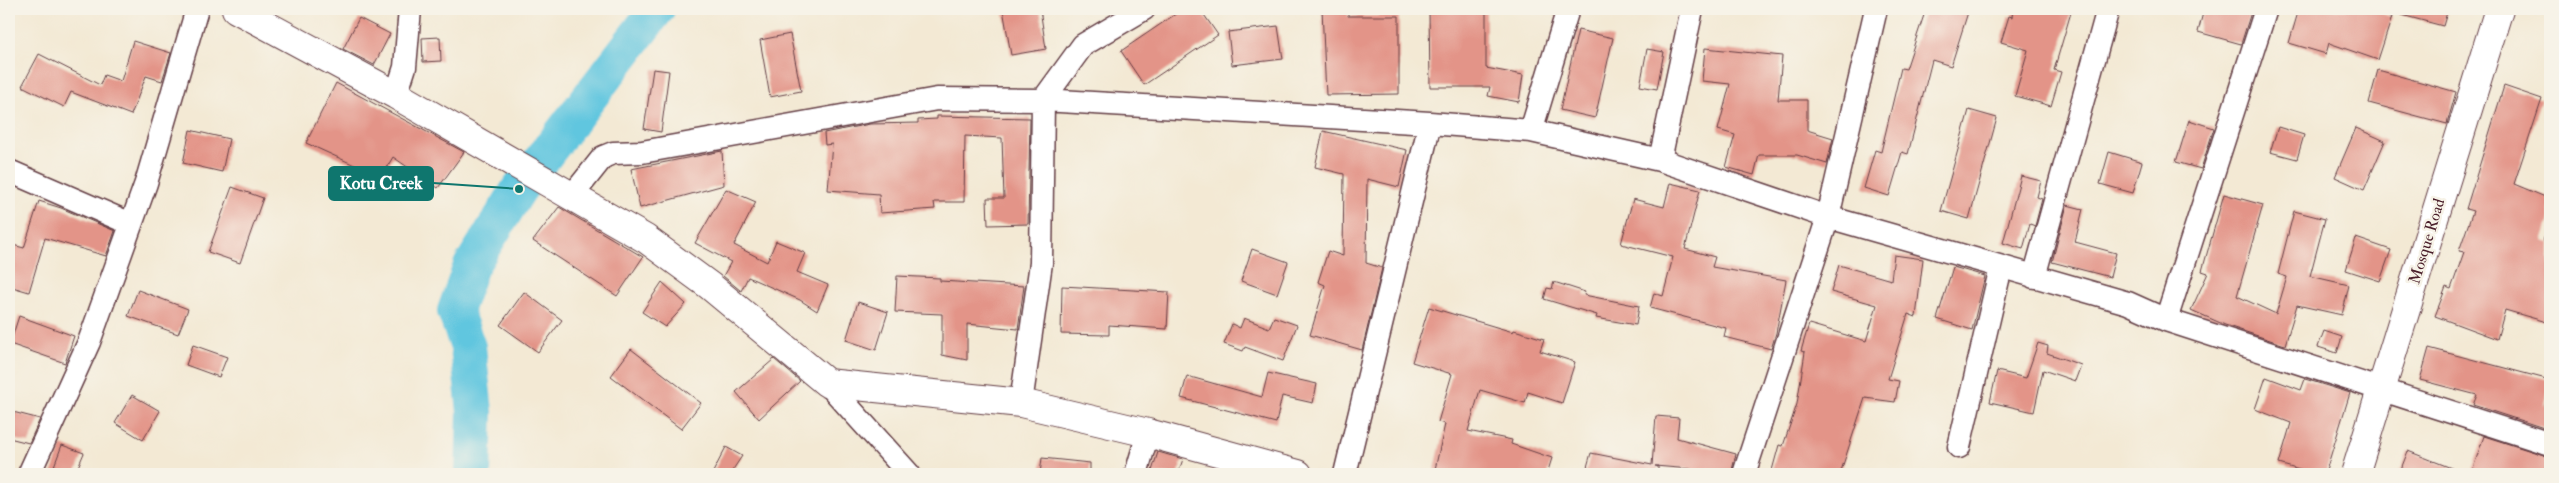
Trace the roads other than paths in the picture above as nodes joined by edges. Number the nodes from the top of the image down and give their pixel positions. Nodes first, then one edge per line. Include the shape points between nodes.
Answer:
1 (197, 9) edge
2 (236, 9) edge
3 (410, 9) edge
4 (1144, 9) edge
5 (1568, 9) edge
6 (1692, 9) edge
7 (1876, 9) edge
8 (2108, 9) edge
9 (2266, 9) edge
10 (2499, 9) edge
11 (396, 95) junction
12 (1043, 100) junction
13 (1430, 123) junction
14 (1531, 131) junction
15 (1660, 160) junction
16 (9, 171) edge
17 (572, 196) junction
18 (1828, 217) junction
19 (132, 224) junction
20 (2001, 267) junction
21 (2034, 277) junction
22 (2166, 320) junction
23 (827, 383) junction
24 (2380, 390) junction
25 (1020, 403) junction
26 (1148, 433) junction
27 (2550, 444) edge
28 (1959, 447) dead end
29 (29, 474) edge
30 (909, 474) edge
31 (1136, 474) edge
32 (1298, 474) edge
33 (1345, 474) edge
34 (1744, 474) edge
35 (2355, 474) edge

1 - 19 street
2 - 11 street
3 - 11 street via 405,67
4 - 12 street via 1083,46
5 - 14 street
6 - 15 street
7 - 18 street
8 - 21 street
9 - 22 street
10 - 24 street, Mosque Road
11 - 17 street
12 - 13 street
12 - 17 street via 937,99 642,152 613,153 602,157
12 - 25 street via 1041,263
13 - 14 street
13 - 33 street
14 - 15 street
15 - 18 street
16 - 19 street
17 - 23 street via 646,239 710,286
18 - 20 street
18 - 34 street
19 - 29 street via 89,342
20 - 21 street
20 - 28 street
21 - 22 street via 2128,304
22 - 24 street
23 - 25 street
23 - 30 street
24 - 27 street
24 - 35 street, Mosque Road
25 - 26 street
26 - 31 street
26 - 32 street

